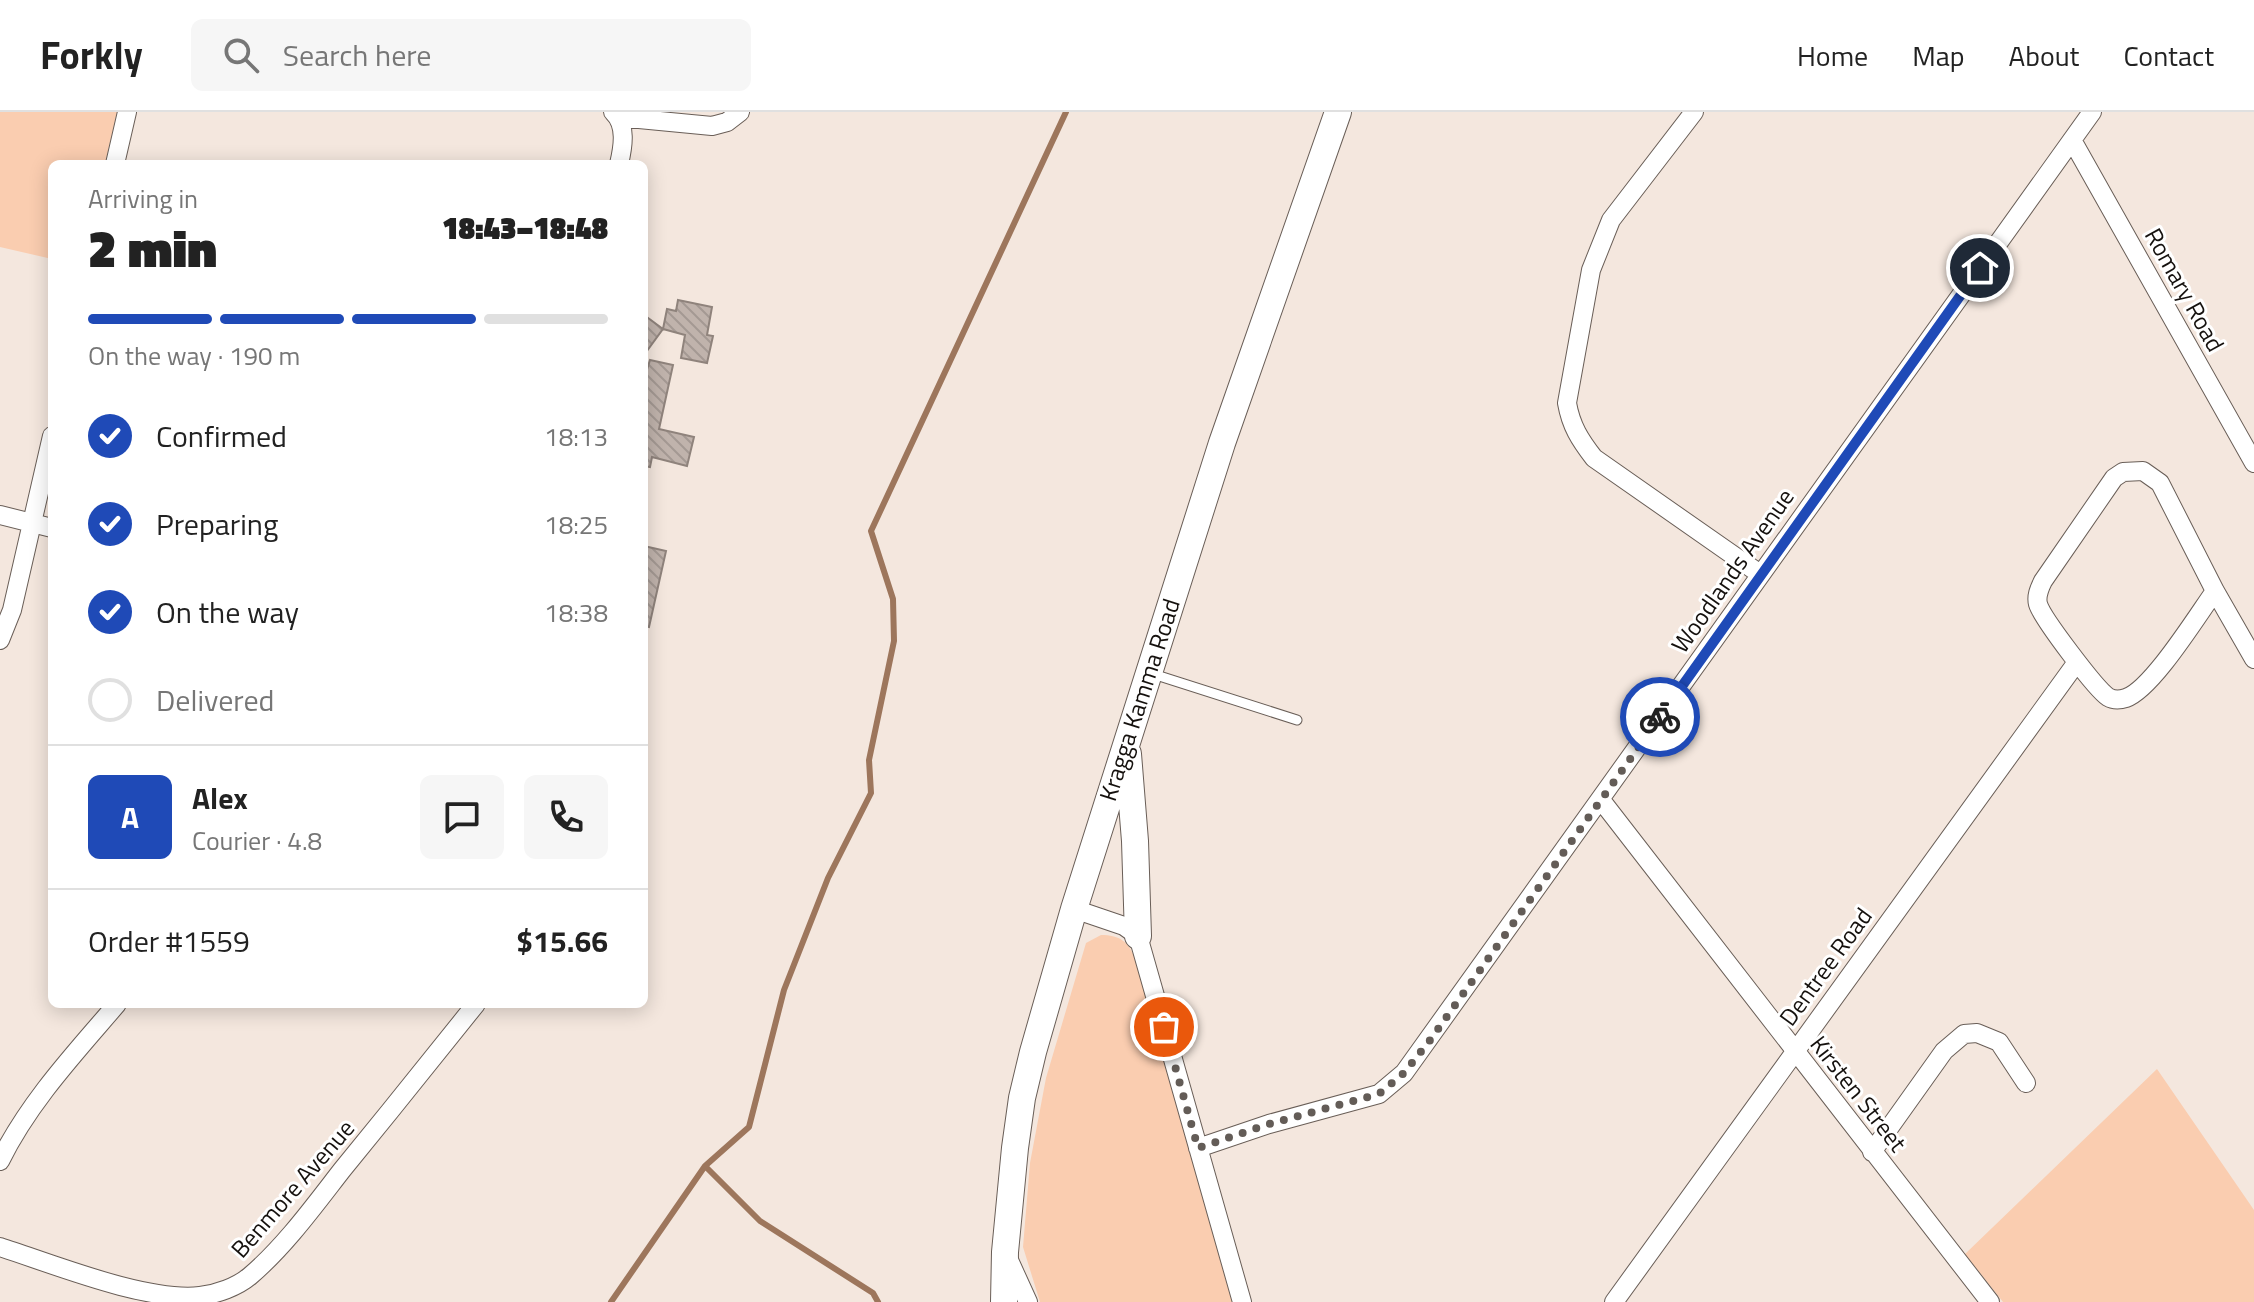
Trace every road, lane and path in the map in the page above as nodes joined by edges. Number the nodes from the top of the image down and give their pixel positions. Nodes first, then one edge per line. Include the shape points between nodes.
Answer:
1 (127, 112) edge
2 (740, 112) edge
3 (1338, 112) edge
4 (1694, 112) edge
5 (2092, 112) edge
6 (615, 114) edge
7 (2072, 140) junction
8 (116, 160) edge
9 (620, 160) edge
10 (48, 453) edge
11 (2254, 463) edge
12 (0, 515) edge
13 (32, 523) junction
14 (48, 527) edge
15 (1760, 574) junction
16 (2215, 591) junction
17 (0, 640) edge
18 (2254, 659) edge
19 (2077, 662) junction
20 (1150, 673) junction
21 (1297, 720) dead end
22 (1127, 743) junction
23 (1601, 800) junction
24 (1074, 909) junction
25 (1138, 936) junction
26 (114, 1008) edge
27 (473, 1008) edge
28 (1794, 1051) junction
29 (2026, 1083) dead end
30 (1198, 1148) junction
31 (1872, 1152) junction
32 (0, 1161) edge
33 (0, 1247) edge
34 (1005, 1252) junction
35 (157, 1298) edge
36 (1004, 1302) edge
37 (1028, 1302) edge
38 (1242, 1302) edge
39 (1614, 1302) edge
40 (1990, 1302) edge

1 - 8 street
2 - 6 street via 712,126
3 - 20 main road, Kragga Kamma Road via 1222,443
4 - 15 street via 1611,220 1591,270 1567,403 1570,421 1594,458
5 - 7 street, Woodlands Avenue
6 - 9 street via 623,143
7 - 11 street, Romary Road
7 - 15 street, Woodlands Avenue
10 - 13 street
12 - 13 street
13 - 14 street
13 - 17 street
15 - 23 street, Woodlands Avenue
16 - 18 street
16 - 19 street via 2133,694 2116,700 2107,697
16 - 19 street via 2160,483 2143,471 2123,472 2038,595 2042,613
19 - 28 street, Dentree Road
20 - 21 lane
20 - 22 main road, Kragga Kamma Road
22 - 24 main road, Kragga Kamma Road
22 - 25 main road
23 - 28 street, Kirsten Street
23 - 30 street, Woodlands Avenue via 1431,1039 1392,1085 1379,1094
24 - 25 street
24 - 34 main road, Kragga Kamma Road via 1022,1098
25 - 30 street
26 - 32 street via 63,1067
27 - 35 street, Benmore Avenue via 248,1279 200,1296
28 - 31 street, Kirsten Street
28 - 39 street, Dentree Road
29 - 31 street via 1999,1042 1964,1034 1944,1051
30 - 38 street
31 - 40 street, Kirsten Street
33 - 35 street, Benmore Avenue
34 - 36 main road, Kragga Kamma Road
34 - 37 street

